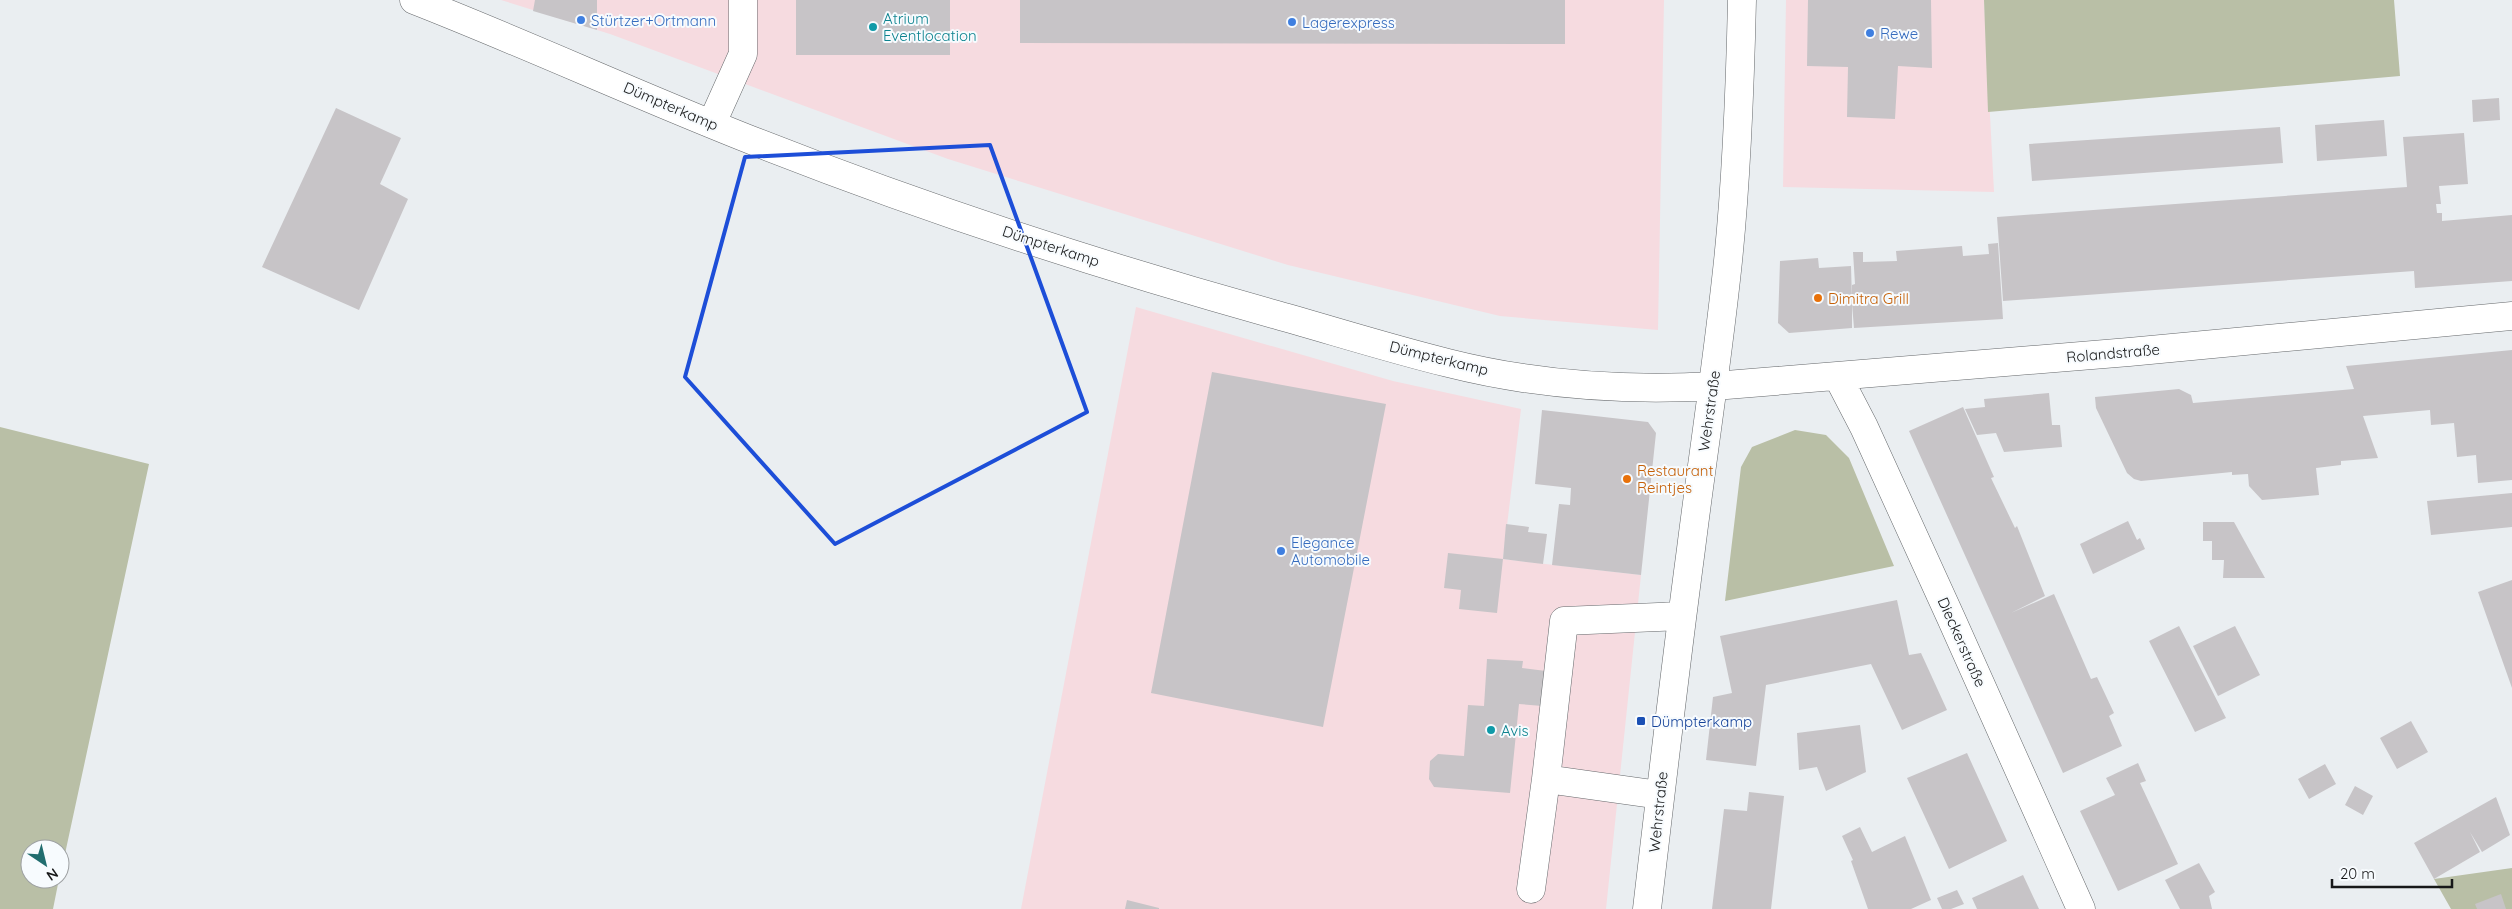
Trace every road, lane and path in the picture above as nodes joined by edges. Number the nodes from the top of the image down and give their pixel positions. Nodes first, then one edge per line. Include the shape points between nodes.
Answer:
1 (414, 0) edge
2 (742, 0) edge
3 (1742, 0) edge
4 (461, 10) edge
5 (712, 123) junction
6 (2512, 316) edge
7 (1838, 376) junction
8 (1714, 386) junction
9 (1682, 616) junction
10 (1546, 779) junction
11 (1660, 795) junction
12 (1531, 889) dead end
13 (1647, 909) edge
14 (2081, 909) edge

1 - 4 street, Dümpterkamp
2 - 5 street via 743,54
3 - 8 street, Wehrstraße via 1739,132
4 - 5 street, Dümpterkamp
5 - 8 street, Dümpterkamp via 986,225 1200,294 1451,364 1592,386 1655,390
6 - 7 street, Rolandstraße
7 - 8 street, Rolandstraße
7 - 14 street, Dieckerstraße via 1939,590
8 - 9 street, Wehrstraße
9 - 10 street via 1564,621
9 - 11 street, Wehrstraße
10 - 11 street
10 - 12 street
11 - 13 street, Wehrstraße

